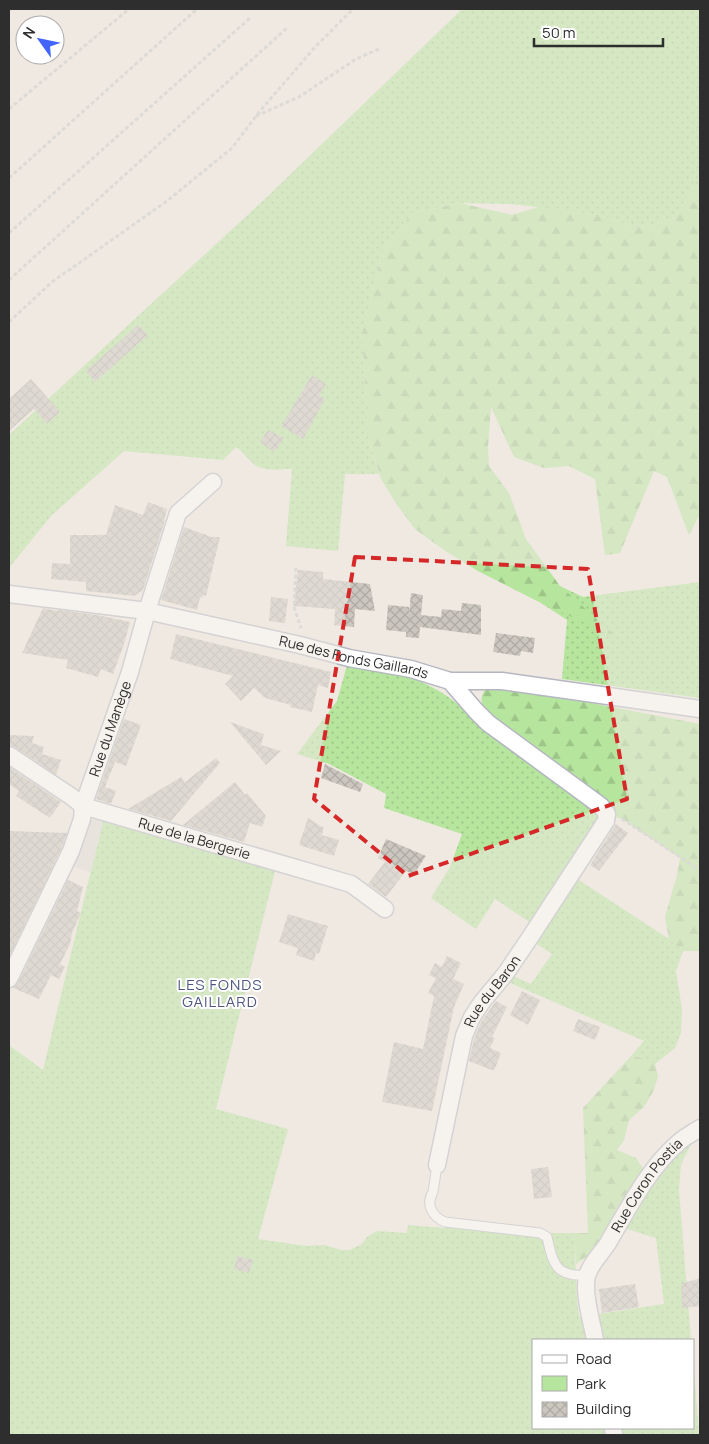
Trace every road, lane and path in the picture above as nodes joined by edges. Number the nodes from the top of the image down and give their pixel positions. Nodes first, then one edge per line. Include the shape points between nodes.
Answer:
1 (129, 9) edge
2 (198, 9) edge
3 (354, 9) edge
4 (250, 18) dead end
5 (288, 27) dead end
6 (379, 49) dead end
7 (9, 109) edge
8 (256, 117) junction
9 (9, 178) edge
10 (9, 233) edge
11 (9, 280) edge
12 (9, 322) edge
13 (213, 482) dead end
14 (296, 568) dead end
15 (9, 594) edge
16 (147, 611) junction
17 (300, 645) junction
18 (450, 681) junction
19 (700, 709) edge
20 (9, 756) edge
21 (83, 806) junction
22 (607, 814) junction
23 (700, 870) edge
24 (386, 909) dead end
25 (9, 979) edge
26 (700, 1128) edge
27 (437, 1165) joint
28 (588, 1275) junction
29 (595, 1339) edge

1 - 7 path
2 - 9 path
3 - 8 path via 316,46
4 - 10 path
5 - 11 path
6 - 8 path via 356,59 300,97
8 - 12 path via 232,148 167,202 52,282
13 - 16 street, Rue du Manège via 178,513
14 - 17 path via 294,607 301,629
15 - 16 street, Rue des Fonds Gaillards
16 - 17 street, Rue des Fonds Gaillards
16 - 21 street, Rue du Manège via 130,672
17 - 18 street, Rue des Fonds Gaillards via 411,669
18 - 19 street, Rue des Fonds Gaillards via 502,681
18 - 22 street via 488,723 601,806
20 - 21 street, Rue de la Bergerie
21 - 24 street, Rue de la Bergerie via 351,884
21 - 25 street, Rue du Manège via 71,851
22 - 23 path via 622,819
22 - 27 street, Rue du Baron via 606,821 537,927 472,1017 464,1036
26 - 28 street, Rue Coron Postia via 678,1142 648,1176
27 - 28 lane, Rue du Baron via 430,1206 435,1216 445,1222 540,1233 547,1237 559,1270 576,1276
28 - 29 street via 588,1306

